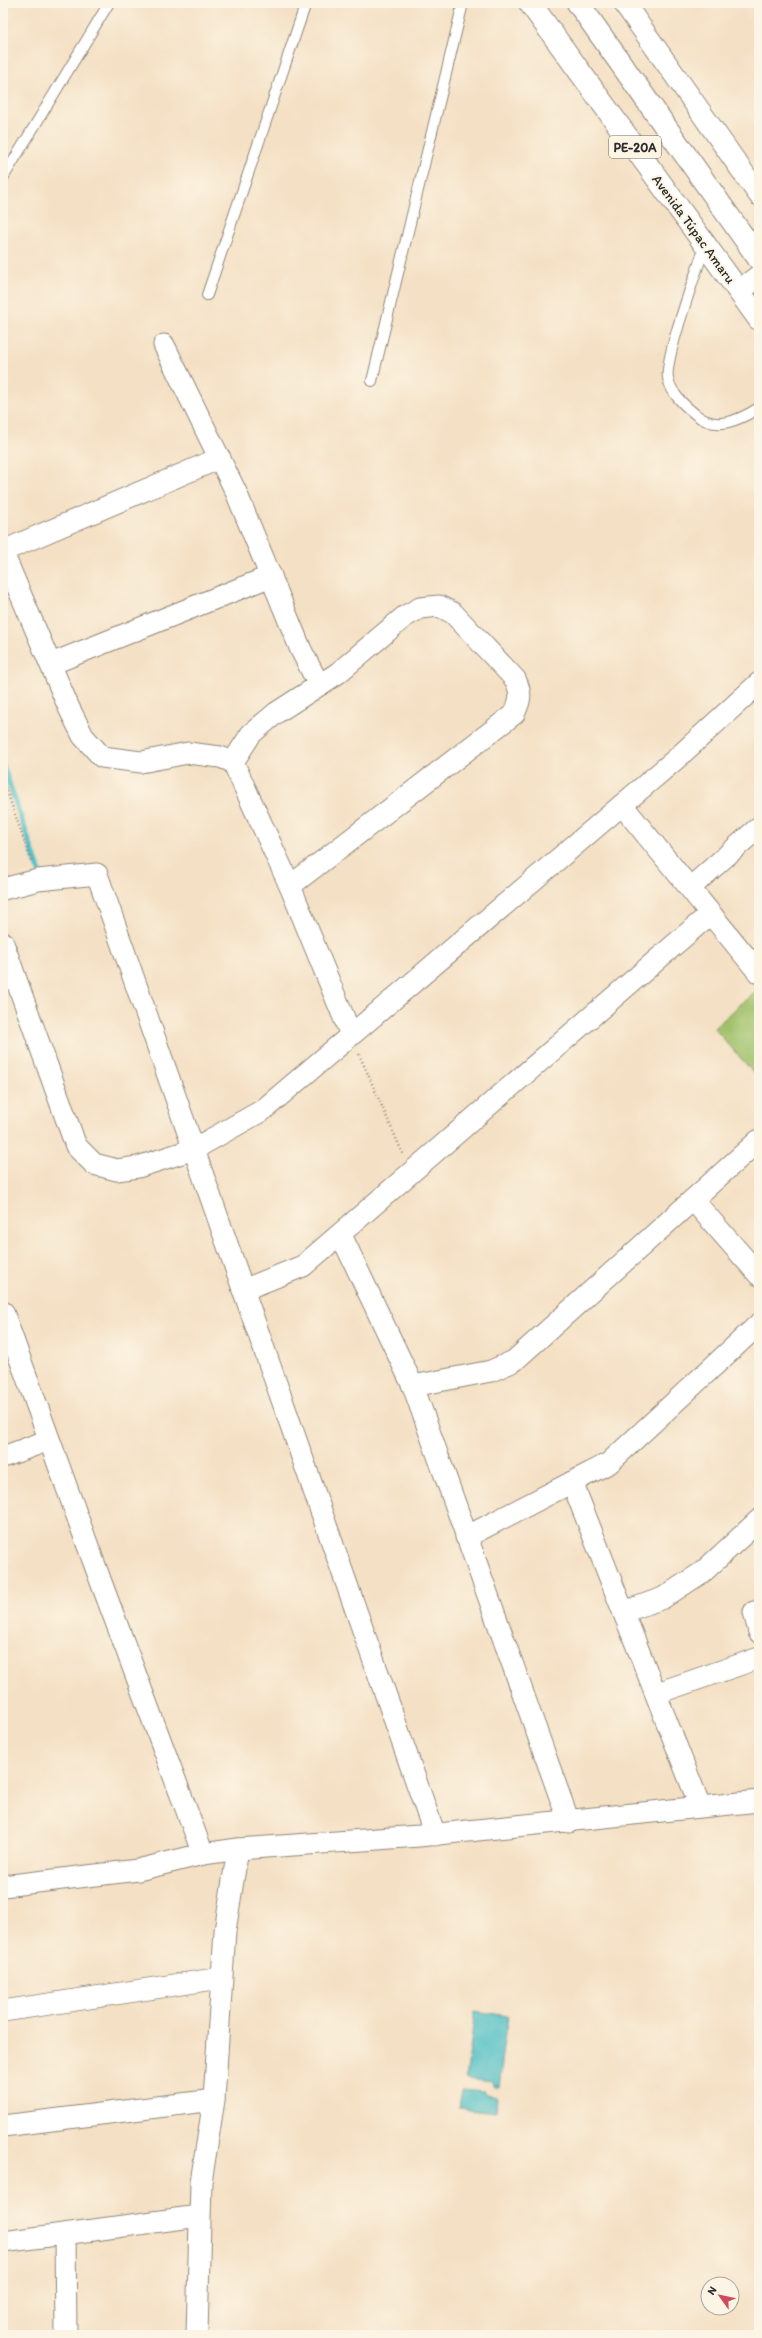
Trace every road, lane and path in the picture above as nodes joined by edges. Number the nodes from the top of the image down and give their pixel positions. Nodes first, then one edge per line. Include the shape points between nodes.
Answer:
1 (109, 3) edge
2 (306, 3) edge
3 (463, 3) edge
4 (530, 3) edge
5 (578, 3) edge
6 (624, 3) edge
7 (3, 178) edge
8 (759, 195) edge
9 (706, 244) junction
10 (759, 260) edge
11 (759, 276) edge
12 (739, 291) junction
13 (207, 295) dead end
14 (759, 319) edge
15 (164, 345) dead end
16 (372, 381) dead end
17 (759, 408) edge
18 (220, 458) junction
19 (3, 552) edge
20 (270, 576) junction
21 (10, 591) edge
22 (51, 664) junction
23 (759, 683) edge
24 (319, 685) junction
25 (234, 762) junction
26 (3, 780) edge
27 (622, 805) junction
28 (759, 827) edge
29 (38, 880) junction
30 (290, 886) junction
31 (690, 888) junction
32 (3, 889) edge
33 (710, 914) junction
34 (3, 943) edge
35 (759, 974) edge
36 (350, 1035) junction
37 (759, 1140) edge
38 (194, 1149) junction
39 (412, 1173) junction
40 (693, 1200) junction
41 (341, 1235) junction
42 (759, 1275) edge
43 (243, 1290) junction
44 (3, 1312) edge
45 (759, 1324) edge
46 (413, 1386) junction
47 (49, 1440) junction
48 (3, 1457) edge
49 (572, 1482) junction
50 (759, 1520) edge
51 (466, 1537) junction
52 (632, 1608) dead end
53 (759, 1611) edge
54 (759, 1632) edge
55 (759, 1658) edge
56 (666, 1690) dead end
57 (759, 1801) edge
58 (700, 1806) junction
59 (569, 1822) junction
60 (435, 1835) junction
61 (238, 1849) junction
62 (204, 1854) junction
63 (3, 1886) edge
64 (221, 1978) junction
65 (3, 2011) edge
66 (214, 2100) junction
67 (3, 2126) edge
68 (199, 2216) junction
69 (65, 2234) junction
70 (3, 2242) edge
71 (66, 2335) edge
72 (196, 2335) edge

1 - 7 lane
2 - 13 lane
3 - 16 lane
4 - 9 main road, Avenida Túpac Amaru / PE-20A
5 - 10 main road, PE-20A
6 - 8 street
9 - 12 main road, Avenida Túpac Amaru / PE-20A
9 - 17 lane via 670,357 668,378 679,400 697,416 716,424 726,424
11 - 12 main road
12 - 14 main road, Avenida Túpac Amaru / PE-20A
15 - 18 street
18 - 19 street
18 - 20 street
19 - 21 street
20 - 22 street
20 - 24 street via 301,650
21 - 22 street
22 - 25 street via 83,736 102,757 141,762 188,753 220,757
23 - 27 street
24 - 25 street via 276,713 250,734
24 - 30 street via 338,673 404,617 420,608 439,606 453,613 515,679 520,690 520,702 514,714
25 - 30 street
26 - 29 path
27 - 31 street
27 - 36 street
28 - 31 street
29 - 32 street
29 - 38 street via 97,874
30 - 36 street
31 - 33 street
33 - 35 street
33 - 39 street
34 - 38 street via 76,1146 94,1164 116,1170 138,1167
36 - 38 street via 263,1110
36 - 39 path
37 - 40 street
38 - 43 street
39 - 41 street
40 - 42 street
40 - 46 street via 514,1361 491,1371
41 - 43 street via 303,1266
41 - 46 street
43 - 60 street
44 - 47 street
45 - 49 street via 609,1463
46 - 51 street
47 - 48 street
47 - 62 street
49 - 51 street
49 - 58 street
50 - 52 street via 704,1571 663,1598
51 - 59 street
53 - 54 street via 754,1612
55 - 56 street
57 - 58 street
58 - 59 street
59 - 60 street
60 - 61 street
61 - 62 street
61 - 64 street via 225,1931
62 - 63 street via 138,1870
64 - 65 street
64 - 66 street
66 - 67 street
66 - 68 street via 201,2182
68 - 69 street
68 - 72 street
69 - 70 street
69 - 71 street

